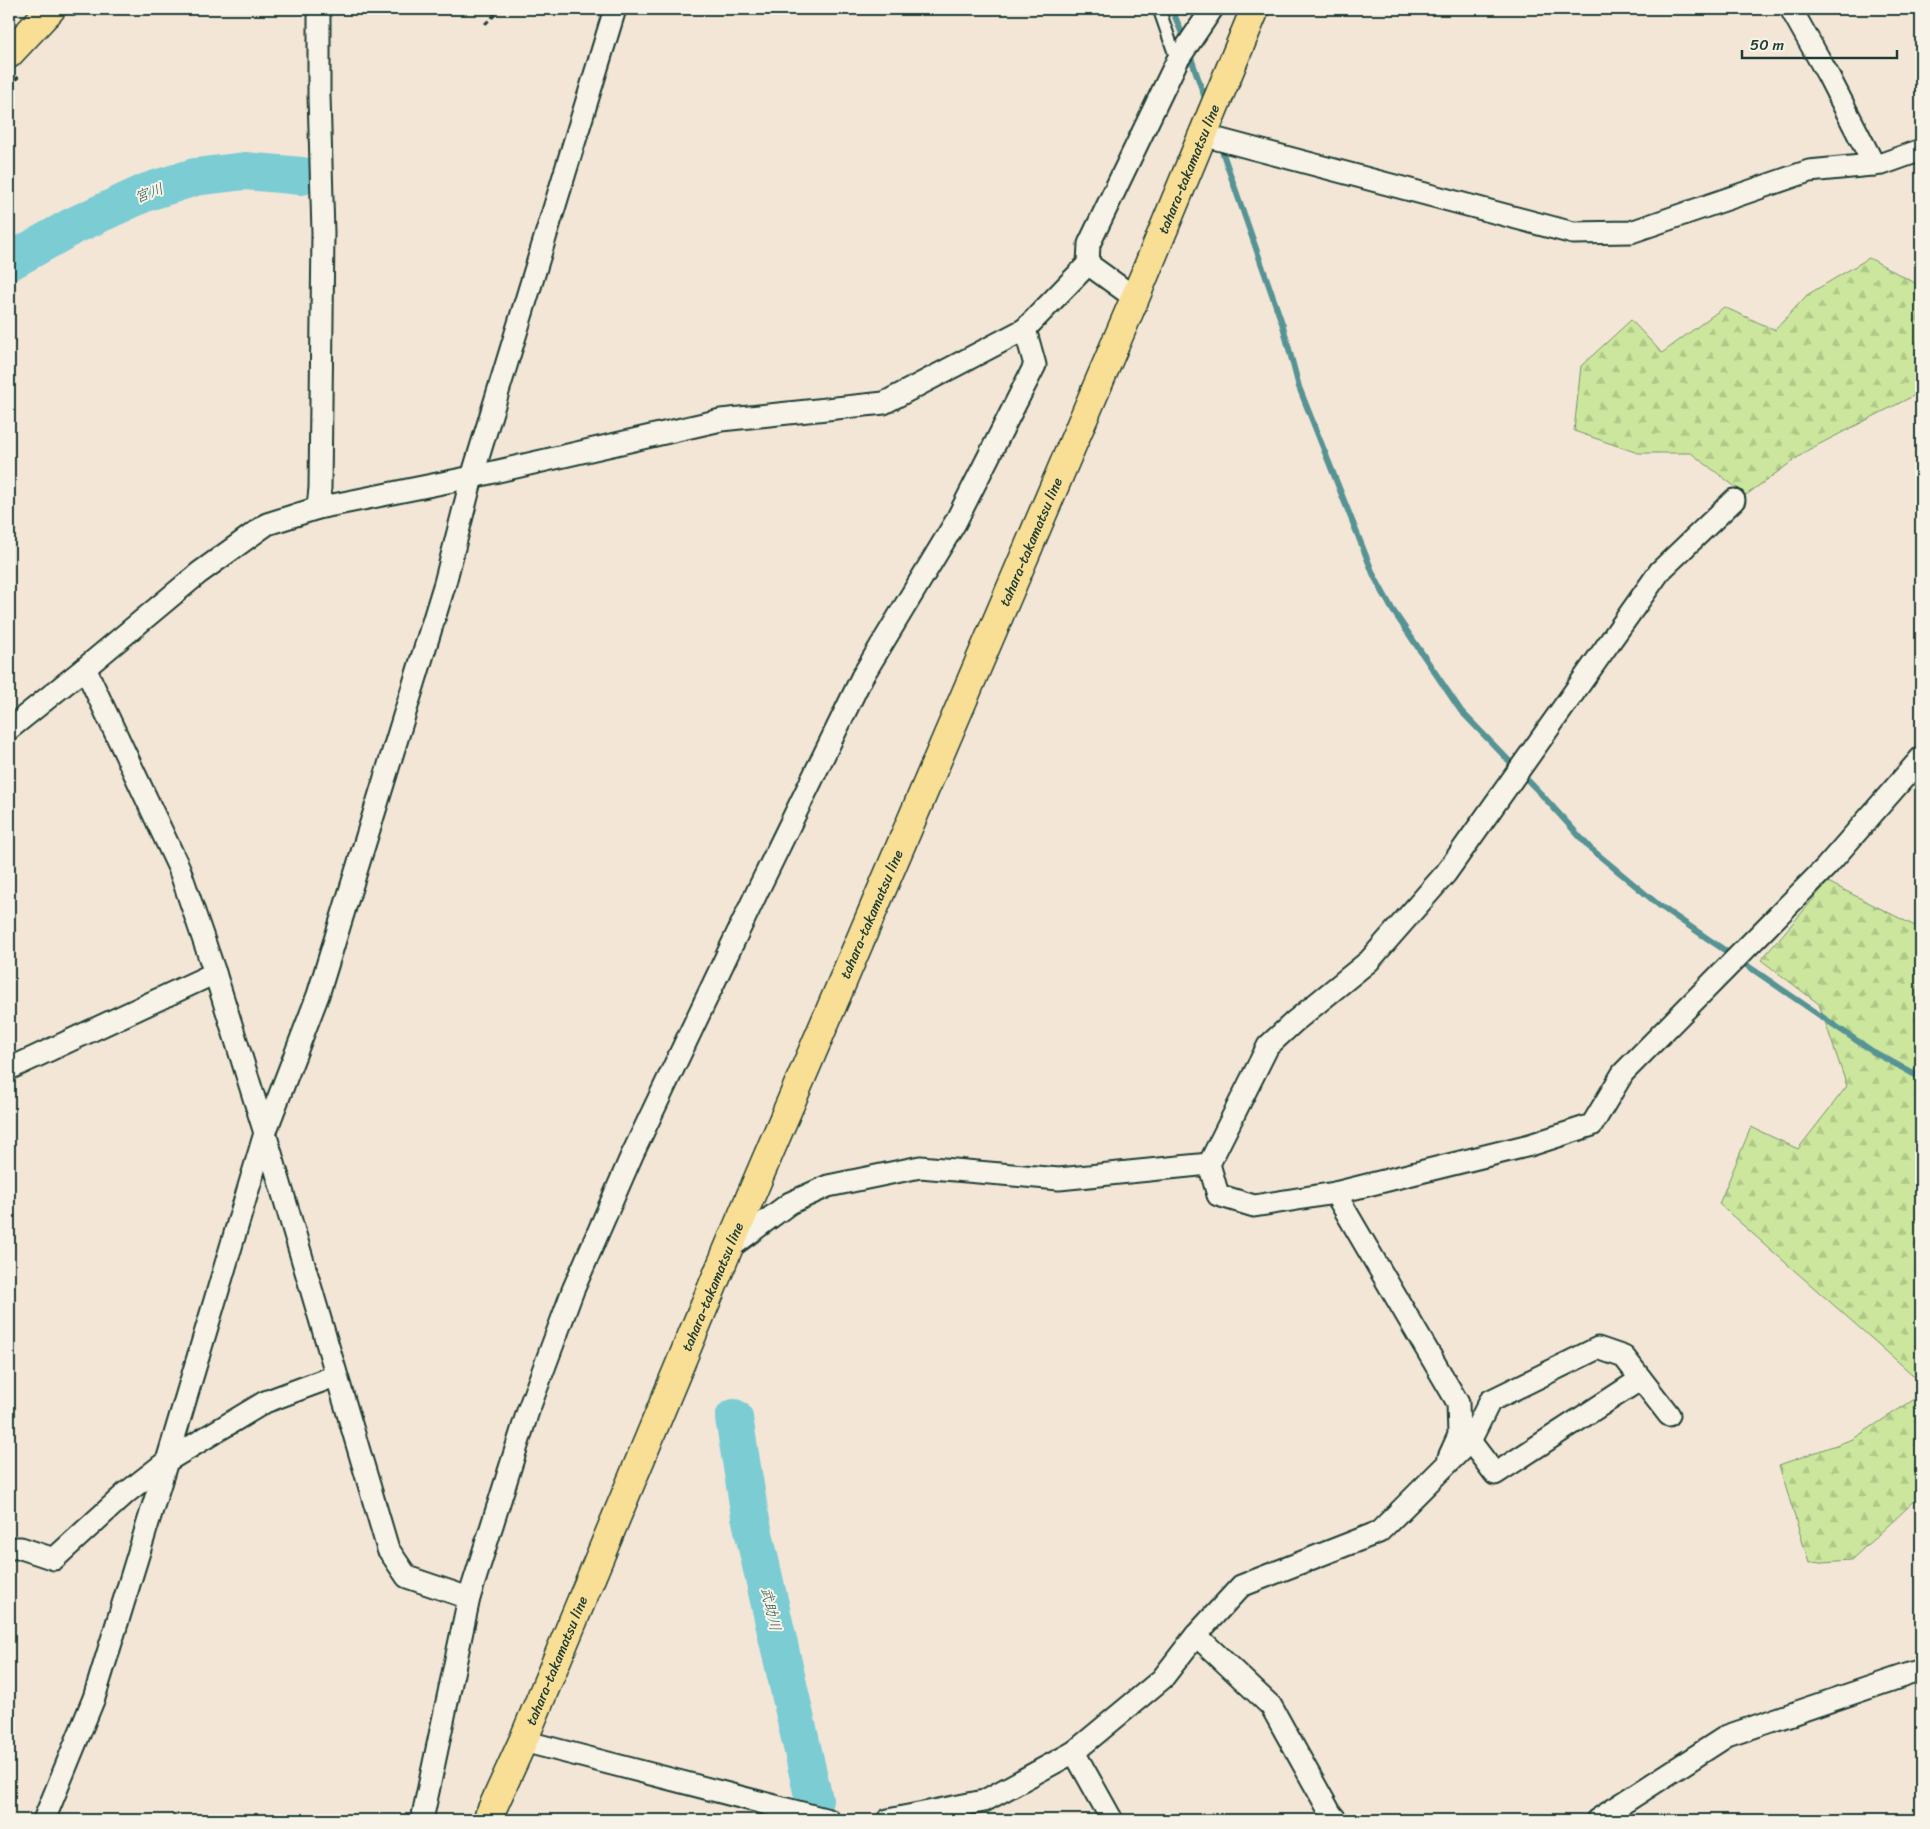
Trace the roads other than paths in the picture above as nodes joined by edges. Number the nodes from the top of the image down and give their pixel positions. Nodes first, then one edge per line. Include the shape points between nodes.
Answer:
1 (50, 9) edge
2 (320, 9) edge
3 (616, 9) edge
4 (1160, 9) edge
5 (1212, 9) edge
6 (1255, 9) edge
7 (1791, 9) edge
8 (9, 54) edge
9 (1177, 61) junction
10 (1202, 135) junction
11 (1921, 150) edge
12 (1874, 165) junction
13 (1088, 264) junction
14 (1135, 298) junction
15 (1025, 329) junction
16 (472, 478) junction
17 (1734, 500) dead end
18 (318, 508) junction
19 (85, 668) junction
20 (9, 729) edge
21 (1921, 758) edge
22 (215, 973) junction
23 (9, 1069) edge
24 (265, 1133) junction
25 (1209, 1164) junction
26 (1335, 1193) junction
27 (728, 1249) junction
28 (336, 1376) junction
29 (1641, 1379) junction
30 (1669, 1414) dead end
31 (1470, 1441) junction
32 (167, 1461) junction
33 (1445, 1466) junction
34 (9, 1548) edge
35 (469, 1598) junction
36 (1196, 1635) junction
37 (1921, 1670) edge
38 (523, 1741) junction
39 (1074, 1752) junction
40 (44, 1820) edge
41 (422, 1820) edge
42 (487, 1820) edge
43 (829, 1820) edge
44 (888, 1820) edge
45 (1112, 1820) edge
46 (1336, 1820) edge
47 (1597, 1820) edge

1 - 8 main road
2 - 18 street via 323,243
3 - 16 street
4 - 9 lane
5 - 9 street
6 - 10 main road, tahara-takamatsu line
7 - 12 street
9 - 13 street via 1089,244
10 - 12 street via 1572,233 1631,232 1809,171
10 - 14 main road, tahara-takamatsu line
11 - 12 street
13 - 14 street
13 - 15 street
14 - 27 main road, tahara-takamatsu line
15 - 16 street via 884,403 721,420
15 - 35 street via 1035,365 956,523 862,678 632,1155 573,1290 528,1411
16 - 18 street
16 - 24 street via 445,583 318,995
17 - 25 street via 1660,571 1446,873 1369,960 1268,1046
18 - 19 street via 267,524 199,572
19 - 20 street
19 - 22 street via 179,868
21 - 26 street via 1826,867 1623,1073 1592,1125 1530,1145
22 - 23 street
22 - 24 street
24 - 28 street
24 - 32 street
25 - 26 street via 1218,1195 1254,1206
25 - 27 street via 1059,1179 920,1167 828,1186 790,1204
26 - 33 street via 1458,1403 1458,1435
27 - 38 main road, tahara-takamatsu line
28 - 32 street via 265,1402
28 - 35 street via 388,1549 407,1577
29 - 30 street
29 - 31 street via 1495,1474
29 - 31 street via 1624,1357 1598,1348 1490,1401
31 - 33 street
32 - 34 street via 126,1493 54,1559 21,1548
32 - 40 street via 94,1698
33 - 36 street via 1379,1532 1241,1586
35 - 41 street
36 - 39 street via 1162,1678
36 - 46 street via 1272,1706
37 - 47 street via 1727,1736
38 - 42 main road, tahara-takamatsu line
38 - 43 street
39 - 44 street via 984,1801
39 - 45 street

